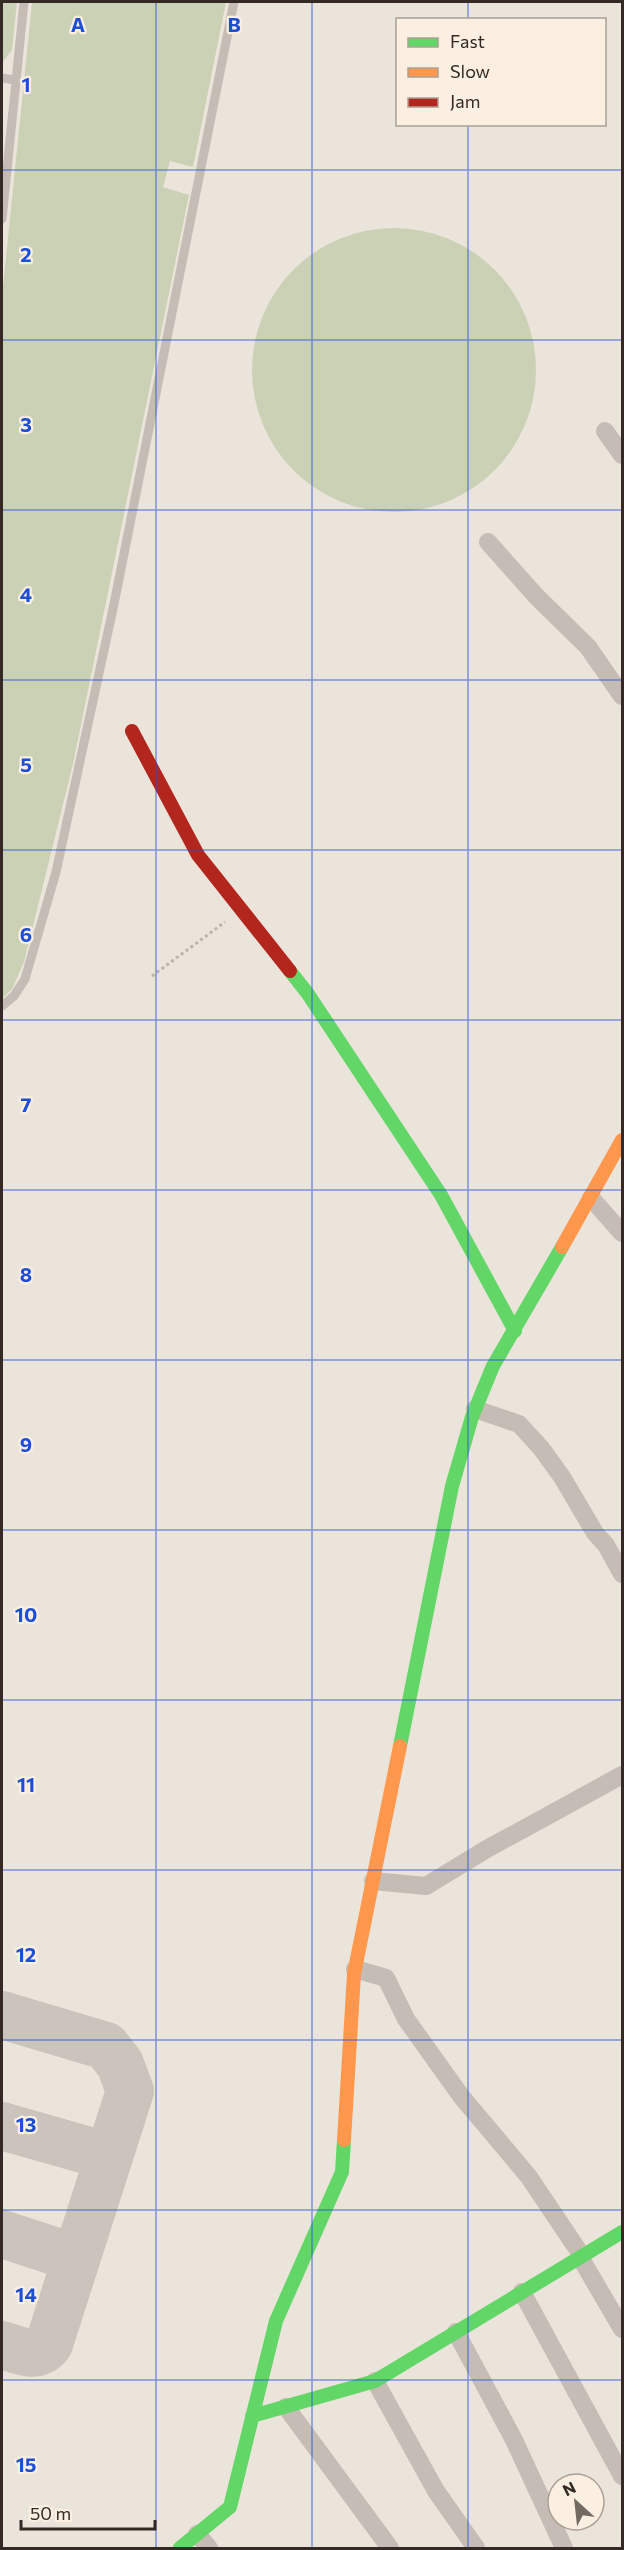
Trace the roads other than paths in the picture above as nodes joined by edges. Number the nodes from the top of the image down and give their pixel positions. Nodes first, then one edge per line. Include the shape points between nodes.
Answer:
1 (24, 2) edge
2 (234, 2) edge
3 (2, 78) edge
4 (15, 80) junction
5 (3, 186) edge
6 (2, 219) edge
7 (605, 431) dead end
8 (622, 455) edge
9 (488, 542) dead end
10 (622, 696) edge
11 (132, 731) dead end
12 (2, 1006) edge
13 (622, 1140) edge
14 (591, 1198) junction
15 (622, 1233) edge
16 (515, 1331) junction
17 (475, 1409) junction
18 (622, 1574) edge
19 (622, 1775) edge
20 (373, 1881) junction
21 (355, 1969) junction
22 (622, 2232) edge
23 (581, 2257) junction
24 (522, 2292) junction
25 (622, 2329) edge
26 (456, 2332) junction
27 (375, 2381) junction
28 (286, 2407) junction
29 (252, 2416) junction
30 (622, 2476) edge
31 (197, 2534) junction
32 (180, 2548) edge
33 (209, 2548) edge
34 (390, 2548) edge
35 (476, 2548) edge
36 (564, 2548) edge

1 - 4 lane
2 - 12 lane via 114,604 56,872 25,979
3 - 4 lane
4 - 5 lane
5 - 6 lane
7 - 8 street
9 - 10 street via 588,647
11 - 16 street via 198,855 308,994 441,1195
13 - 14 street
14 - 15 street
14 - 16 street
16 - 17 street via 493,1366
17 - 18 street via 519,1424 541,1448
17 - 20 street via 452,1486
19 - 20 street via 426,1886
20 - 21 street
21 - 23 street via 386,1978 412,2028 461,2096 529,2177
21 - 29 street via 342,2172 276,2320
22 - 23 street
23 - 24 street
23 - 25 street
24 - 26 street
24 - 30 street
26 - 27 street
26 - 36 street via 514,2440
27 - 28 street
27 - 35 street via 436,2491
28 - 29 street
28 - 34 street
29 - 31 street via 230,2507
31 - 32 street
31 - 33 street

